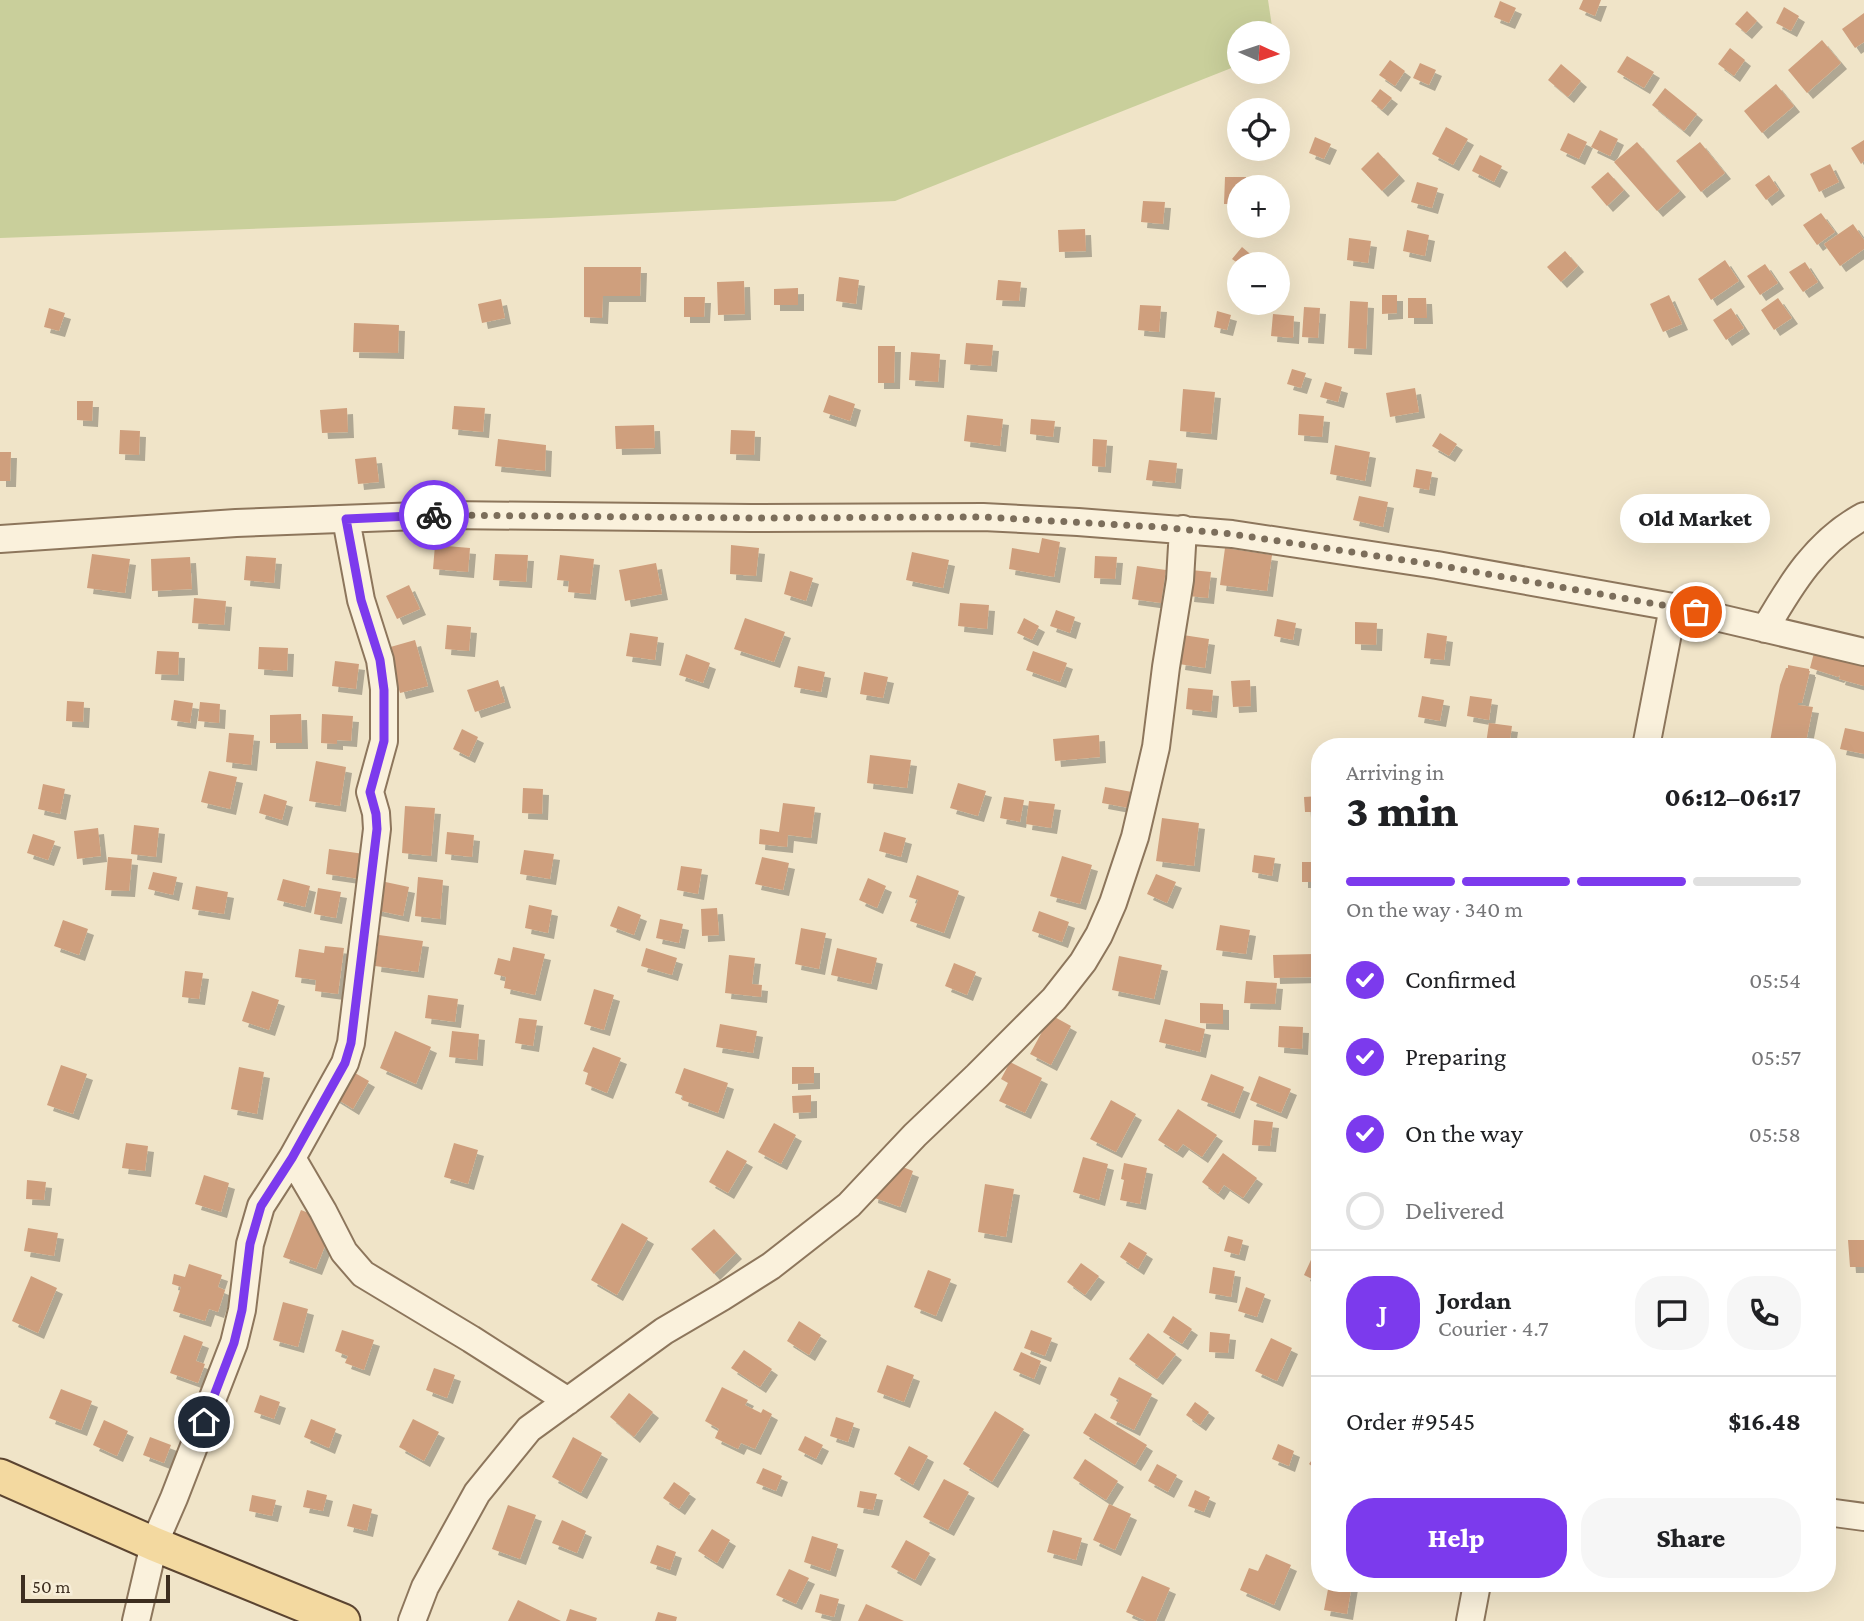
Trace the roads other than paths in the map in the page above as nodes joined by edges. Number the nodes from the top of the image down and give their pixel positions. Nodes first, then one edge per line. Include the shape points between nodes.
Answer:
1 (1864, 516) edge
2 (346, 519) junction
3 (1183, 529) junction
4 (0, 540) edge
5 (1673, 607) junction
6 (1765, 629) junction
7 (1864, 652) edge
8 (1648, 738) edge
9 (292, 1158) junction
10 (568, 1401) junction
11 (0, 1476) edge
12 (1836, 1513) edge
13 (1864, 1517) edge
14 (154, 1545) junction
15 (1475, 1592) edge
16 (136, 1621) edge
17 (343, 1621) edge
18 (412, 1621) edge
19 (1470, 1621) edge

1 - 6 street via 1811,558
2 - 3 street via 472,515 983,517
2 - 4 street
2 - 9 street via 384,690 384,741 370,792 377,829 351,1043 345,1063
3 - 5 street via 1437,565
3 - 10 street via 1156,747 1135,837 1113,902 1083,962 1054,999 849,1205 771,1266 664,1331
5 - 6 street
5 - 8 street
6 - 7 street
9 - 10 street via 344,1252 363,1274
9 - 14 street via 261,1206 234,1343
10 - 18 street via 529,1429 477,1493 425,1587
11 - 14 main road
12 - 13 street
14 - 16 street
14 - 17 main road
15 - 19 street

